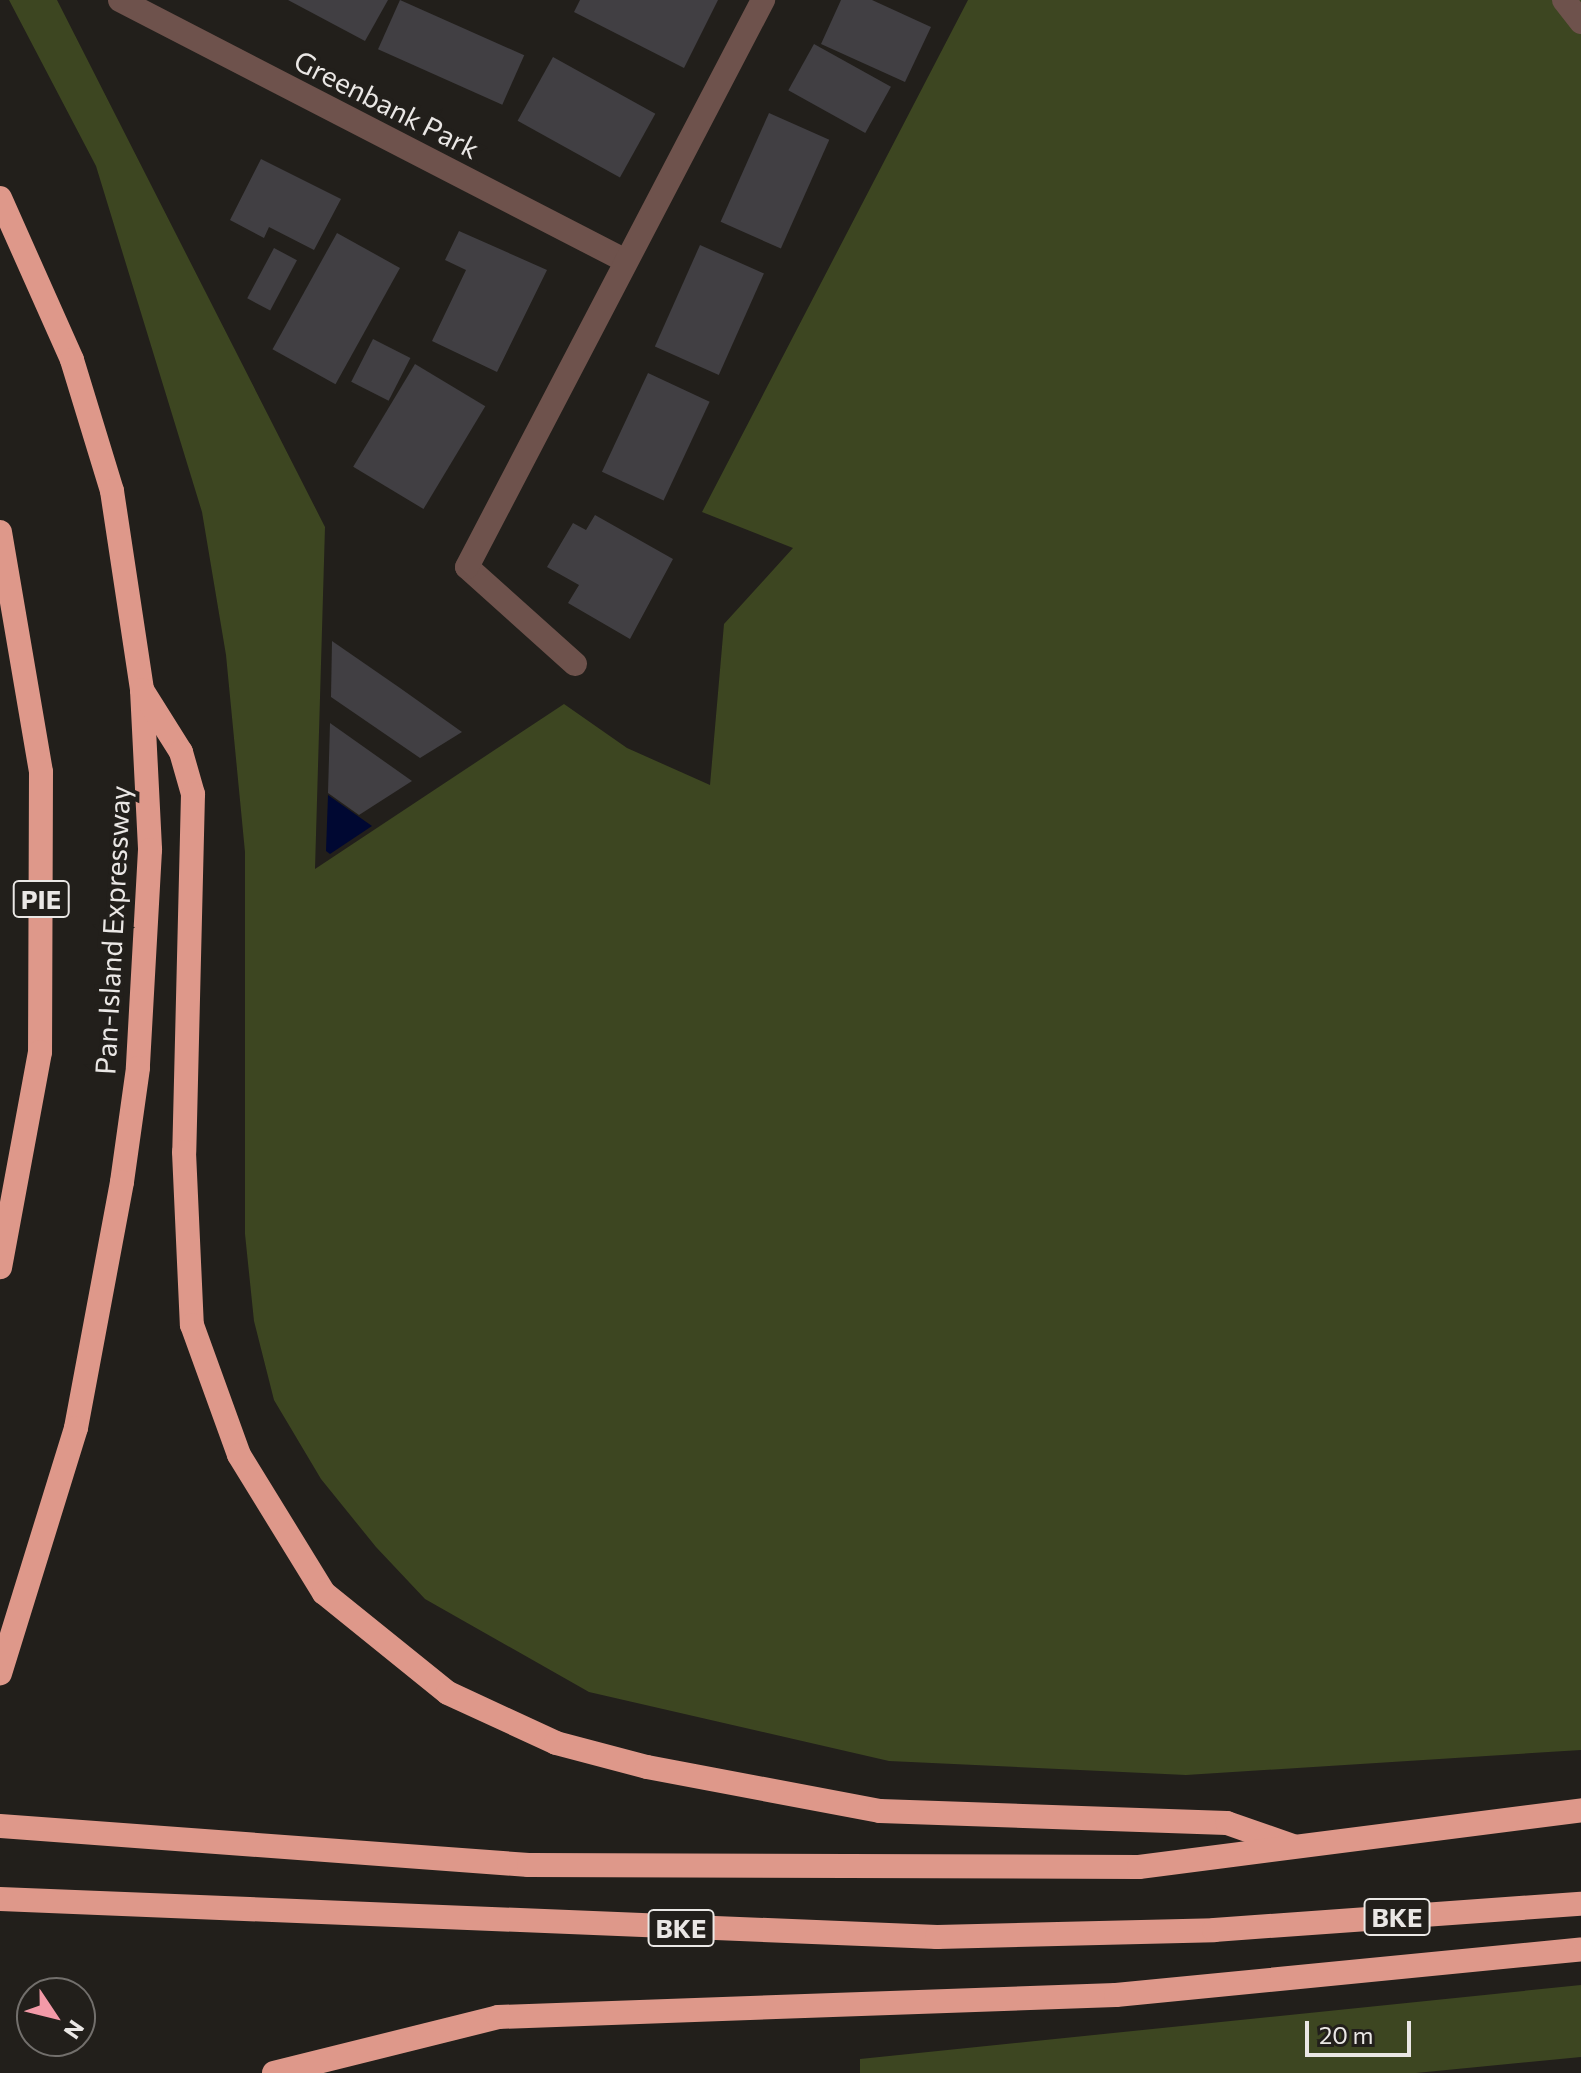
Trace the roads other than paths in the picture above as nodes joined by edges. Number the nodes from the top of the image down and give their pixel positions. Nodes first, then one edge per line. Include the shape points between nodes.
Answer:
1 (120, 0) edge
2 (763, 0) edge
3 (1564, 0) edge
4 (1581, 22) edge
5 (0, 198) edge
6 (626, 261) junction
7 (0, 532) edge
8 (575, 664) dead end
9 (142, 690) junction
10 (0, 1267) edge
11 (0, 1673) edge
12 (1581, 1810) edge
13 (0, 1826) edge
14 (1293, 1846) junction
15 (0, 1899) edge
16 (1581, 1904) edge
17 (1581, 1949) edge
18 (274, 2073) edge

1 - 6 street, Greenbank Park
2 - 6 street
3 - 4 street
5 - 9 highway, Pan-Island Expressway via 72,360 112,491
6 - 8 street via 467,567
7 - 10 highway, PIE via 41,772 40,1052
9 - 11 highway, Pan-Island Expressway via 149,879 138,1068 122,1182 76,1428
9 - 14 highway via 181,752 193,794 184,1152 192,1325 239,1455 324,1593 448,1693 556,1743 647,1767 880,1811 1227,1823
12 - 14 highway
13 - 14 highway via 529,1865 1139,1867
15 - 16 highway, BKE via 937,1937 1214,1930
17 - 18 highway via 1130,1994 498,2017

